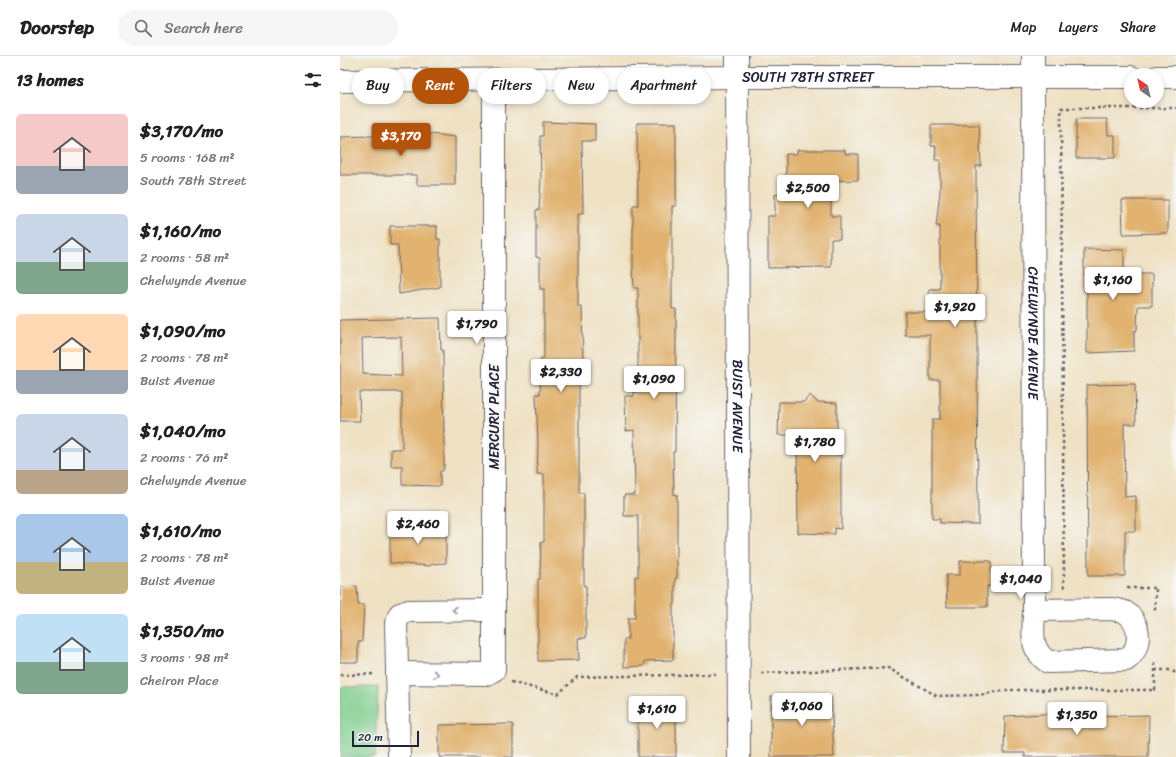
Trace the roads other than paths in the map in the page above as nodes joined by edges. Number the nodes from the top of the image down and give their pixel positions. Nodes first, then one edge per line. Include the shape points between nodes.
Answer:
1 (737, 67) edge
2 (1033, 67) edge
3 (1124, 76) edge
4 (546, 77) edge
5 (1164, 77) edge
6 (1176, 77) edge
7 (477, 80) edge
8 (340, 81) edge
9 (494, 104) edge
10 (494, 610) junction
11 (1034, 610) junction
12 (397, 673) junction
13 (399, 757) edge
14 (739, 757) edge

1 - 2 street, SOUTH 78TH STREET
1 - 4 street, SOUTH 78TH STREET
1 - 14 street, BUIST AVENUE
2 - 3 street, SOUTH 78TH STREET
2 - 11 street, CHELWYNDE AVENUE
5 - 6 street
7 - 8 street, SOUTH 78TH STREET
9 - 10 street, MERCURY PLACE
10 -> 12 street via 409,611 400,614 396,624
12 -> 10 street, MERCURY PLACE via 487,674 494,670
11 - 11 street, CHELWYNDE AVENUE via 1036,652 1048,662 1126,660 1133,655 1137,647 1138,631 1124,612 1112,608
12 - 13 street

